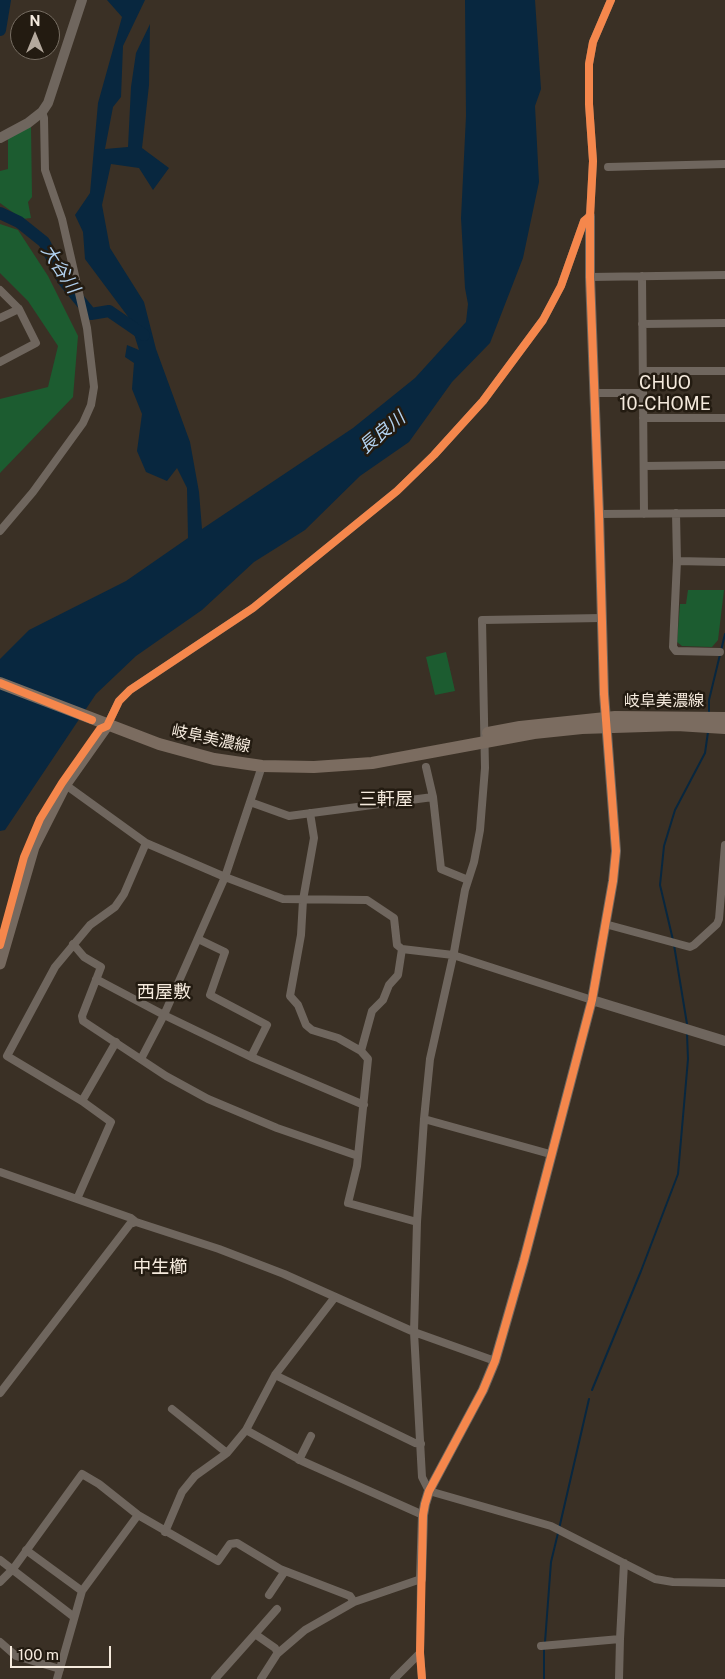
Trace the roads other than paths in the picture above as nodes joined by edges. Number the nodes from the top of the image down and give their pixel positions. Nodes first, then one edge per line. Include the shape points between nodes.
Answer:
1 (82, 0) edge
2 (611, 0) edge
3 (42, 112) junction
4 (0, 138) edge
5 (725, 164) edge
6 (608, 167) dead end
7 (590, 216) junction
8 (642, 276) junction
9 (725, 276) edge
10 (590, 277) junction
11 (0, 290) edge
12 (19, 309) junction
13 (0, 318) edge
14 (725, 323) edge
15 (642, 324) junction
16 (0, 362) edge
17 (643, 371) junction
18 (725, 371) edge
19 (643, 392) junction
20 (595, 393) junction
21 (643, 418) junction
22 (725, 418) edge
23 (725, 465) edge
24 (644, 466) junction
25 (676, 513) junction
26 (725, 513) edge
27 (599, 514) junction
28 (644, 514) junction
29 (0, 531) edge
30 (677, 561) junction
31 (725, 562) edge
32 (602, 618) junction
33 (720, 652) dead end
34 (0, 682) edge
35 (606, 722) junction
36 (714, 722) edge
37 (106, 726) junction
38 (485, 738) junction
39 (262, 766) junction
40 (426, 767) dead end
41 (64, 784) junction
42 (433, 798) junction
43 (250, 802) junction
44 (310, 813) junction
45 (146, 843) junction
46 (725, 845) edge
47 (226, 877) junction
48 (468, 880) junction
49 (303, 900) junction
50 (606, 924) junction
51 (198, 939) junction
52 (73, 944) junction
53 (402, 949) junction
54 (453, 956) junction
55 (0, 964) edge
56 (96, 979) junction
57 (592, 1000) junction
58 (164, 1016) junction
59 (725, 1041) edge
60 (116, 1042) junction
61 (362, 1051) junction
62 (251, 1057) junction
63 (141, 1059) junction
64 (82, 1101) junction
65 (364, 1105) junction
66 (424, 1119) junction
67 (550, 1154) junction
68 (358, 1156) junction
69 (0, 1172) edge
70 (77, 1199) junction
71 (136, 1222) junction
72 (417, 1222) junction
73 (335, 1296) junction
74 (414, 1332) junction
75 (495, 1362) junction
76 (275, 1375) junction
77 (0, 1393) edge
78 (172, 1409) dead end
79 (246, 1430) junction
80 (311, 1436) dead end
81 (421, 1444) junction
82 (227, 1452) junction
83 (299, 1460) junction
84 (429, 1491) junction
85 (423, 1515) junction
86 (138, 1516) junction
87 (165, 1532) junction
88 (26, 1550) junction
89 (0, 1560) edge
90 (624, 1563) junction
91 (12, 1569) junction
92 (285, 1571) junction
93 (421, 1579) junction
94 (0, 1582) edge
95 (725, 1583) edge
96 (82, 1591) junction
97 (269, 1595) dead end
98 (354, 1602) junction
99 (277, 1609) dead end
100 (74, 1617) junction
101 (256, 1634) junction
102 (620, 1639) junction
103 (0, 1642) edge
104 (544, 1645) dead end
105 (278, 1653) junction
106 (420, 1653) junction
107 (60, 1669) junction
108 (57, 1679) edge
109 (215, 1679) edge
110 (261, 1679) edge
111 (394, 1679) edge
112 (422, 1679) edge
113 (619, 1679) edge

1 - 3 street via 55,87
2 - 7 street via 593,42 590,64 593,161
3 - 4 street
3 - 29 street via 45,170 62,219 87,325 94,387 84,422
5 - 6 street
7 - 10 street
7 - 37 street via 584,221 561,286 543,320 483,401 434,455 356,526 253,608 130,690 119,701
8 - 9 street
8 - 10 street
8 - 15 street
10 - 20 street
11 - 12 street
12 - 13 street
12 - 16 street via 36,343
14 - 15 street
15 - 17 street
17 - 18 street
17 - 19 street
19 - 20 street
19 - 21 street
20 - 27 street
21 - 22 street
21 - 24 street
23 - 24 street
24 - 28 street
25 - 26 street
25 - 28 street
25 - 30 street
27 - 28 street
27 - 32 street
30 - 31 street
30 - 33 street via 673,647 676,651
32 - 35 street
32 - 38 street via 482,620
34 - 37 main road, 岐阜美濃線
35 - 36 main road, 岐阜美濃線
35 - 38 main road, 岐阜美濃線 via 520,726
35 - 50 street via 616,851
37 - 39 main road, 岐阜美濃線 via 205,756
37 - 41 main road
38 - 39 main road, 岐阜美濃線 via 427,754 372,763
38 - 48 street via 480,830
39 - 43 street
40 - 42 street
41 - 45 street
41 - 55 main road via 34,847
42 - 44 street
42 - 48 street via 441,869
43 - 44 street via 289,816
43 - 47 street
44 - 49 street via 314,838
45 - 47 street
45 - 52 street via 115,907
46 - 50 street via 719,919 694,945 690,947
47 - 49 street via 277,897
47 - 51 street
48 - 54 street
49 - 53 street via 367,900 394,918 397,945
49 - 61 street via 300,944 290,996 312,1030 338,1038
50 - 57 street
51 - 58 street
51 - 62 street via 225,952 210,995 267,1025
52 - 56 street via 84,957 101,967
52 - 64 street via 55,967 7,1056
53 - 54 street
53 - 61 street via 398,976 372,1011
54 - 57 street
54 - 66 street via 430,1059
56 - 58 street
56 - 60 street via 83,1021
57 - 59 street
57 - 67 street
58 - 62 street
58 - 63 street
60 - 63 street
60 - 64 street
61 - 65 street via 368,1059
62 - 65 street
63 - 68 street via 208,1099 277,1128
64 - 70 street via 111,1122
65 - 68 street
66 - 67 street
66 - 72 street
67 - 75 street
68 - 72 street via 348,1203
69 - 70 street
70 - 71 street
71 - 73 street via 204,1243
71 - 77 street via 130,1224
72 - 74 street
73 - 74 street
73 - 76 street
74 - 75 street
74 - 81 street
75 - 84 street
76 - 79 street
76 - 81 street
78 - 82 street
79 - 82 street
79 - 83 street
80 - 83 street
81 - 84 street via 422,1477
82 - 87 street via 196,1476 182,1492
83 - 85 street
84 - 85 street
84 - 90 street via 551,1526
85 - 93 street
86 - 87 street
86 - 88 street via 82,1474
86 - 96 street
87 - 92 street via 218,1561 230,1544 237,1543
88 - 91 street
88 - 96 street
89 - 91 street
90 - 95 street via 654,1579
90 - 102 street
91 - 94 street
91 - 100 street
92 - 97 street
92 - 98 street via 350,1596
93 - 98 street
93 - 106 street
96 - 100 street
98 - 105 street via 305,1630
99 - 101 street
100 - 107 street
101 - 105 street
101 - 109 street
102 - 104 street
102 - 113 street
103 - 107 street via 16,1656
105 - 110 street
106 - 111 street
106 - 112 street
107 - 108 street

